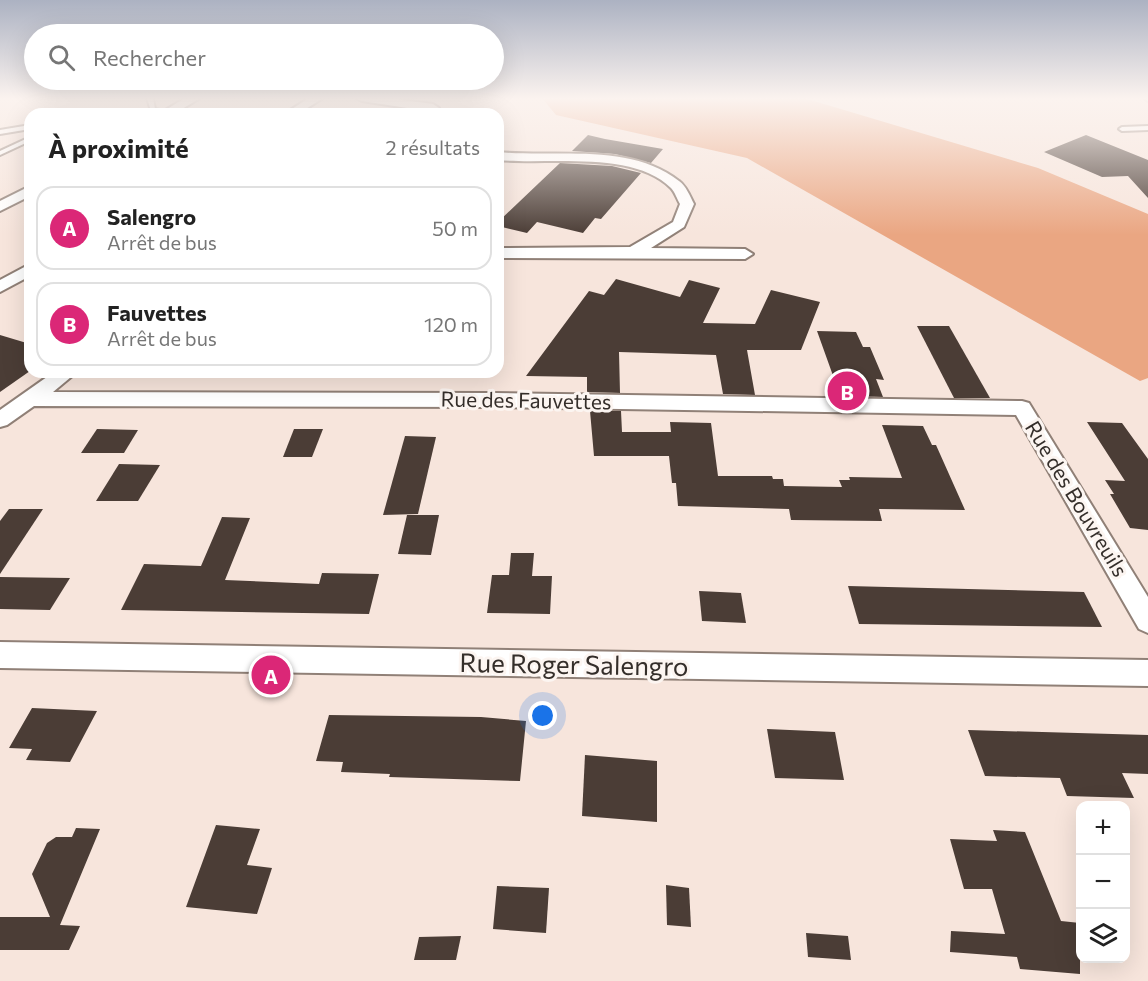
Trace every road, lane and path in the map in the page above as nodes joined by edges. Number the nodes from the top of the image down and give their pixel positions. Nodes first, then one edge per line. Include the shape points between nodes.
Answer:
1 (20, 144) edge
2 (0, 153) edge
3 (504, 156) edge
4 (24, 193) edge
5 (0, 207) edge
6 (633, 252) junction
7 (504, 253) edge
8 (745, 254) dead end
9 (24, 272) edge
10 (0, 286) edge
11 (59, 378) edge
12 (30, 399) junction
13 (1022, 408) joint
14 (0, 420) edge
15 (1148, 621) edge
16 (0, 655) edge
17 (1148, 673) edge

1 - 2 lane
3 - 6 street via 592,158 646,167 677,185 687,204 679,224
4 - 5 street
6 - 7 street
6 - 8 street
9 - 10 street
11 - 12 street
12 - 13 street, Rue des Fauvettes via 493,400
12 - 14 street
13 - 15 street, Rue des Bouvreuils
16 - 17 street, Rue Roger Salengro

